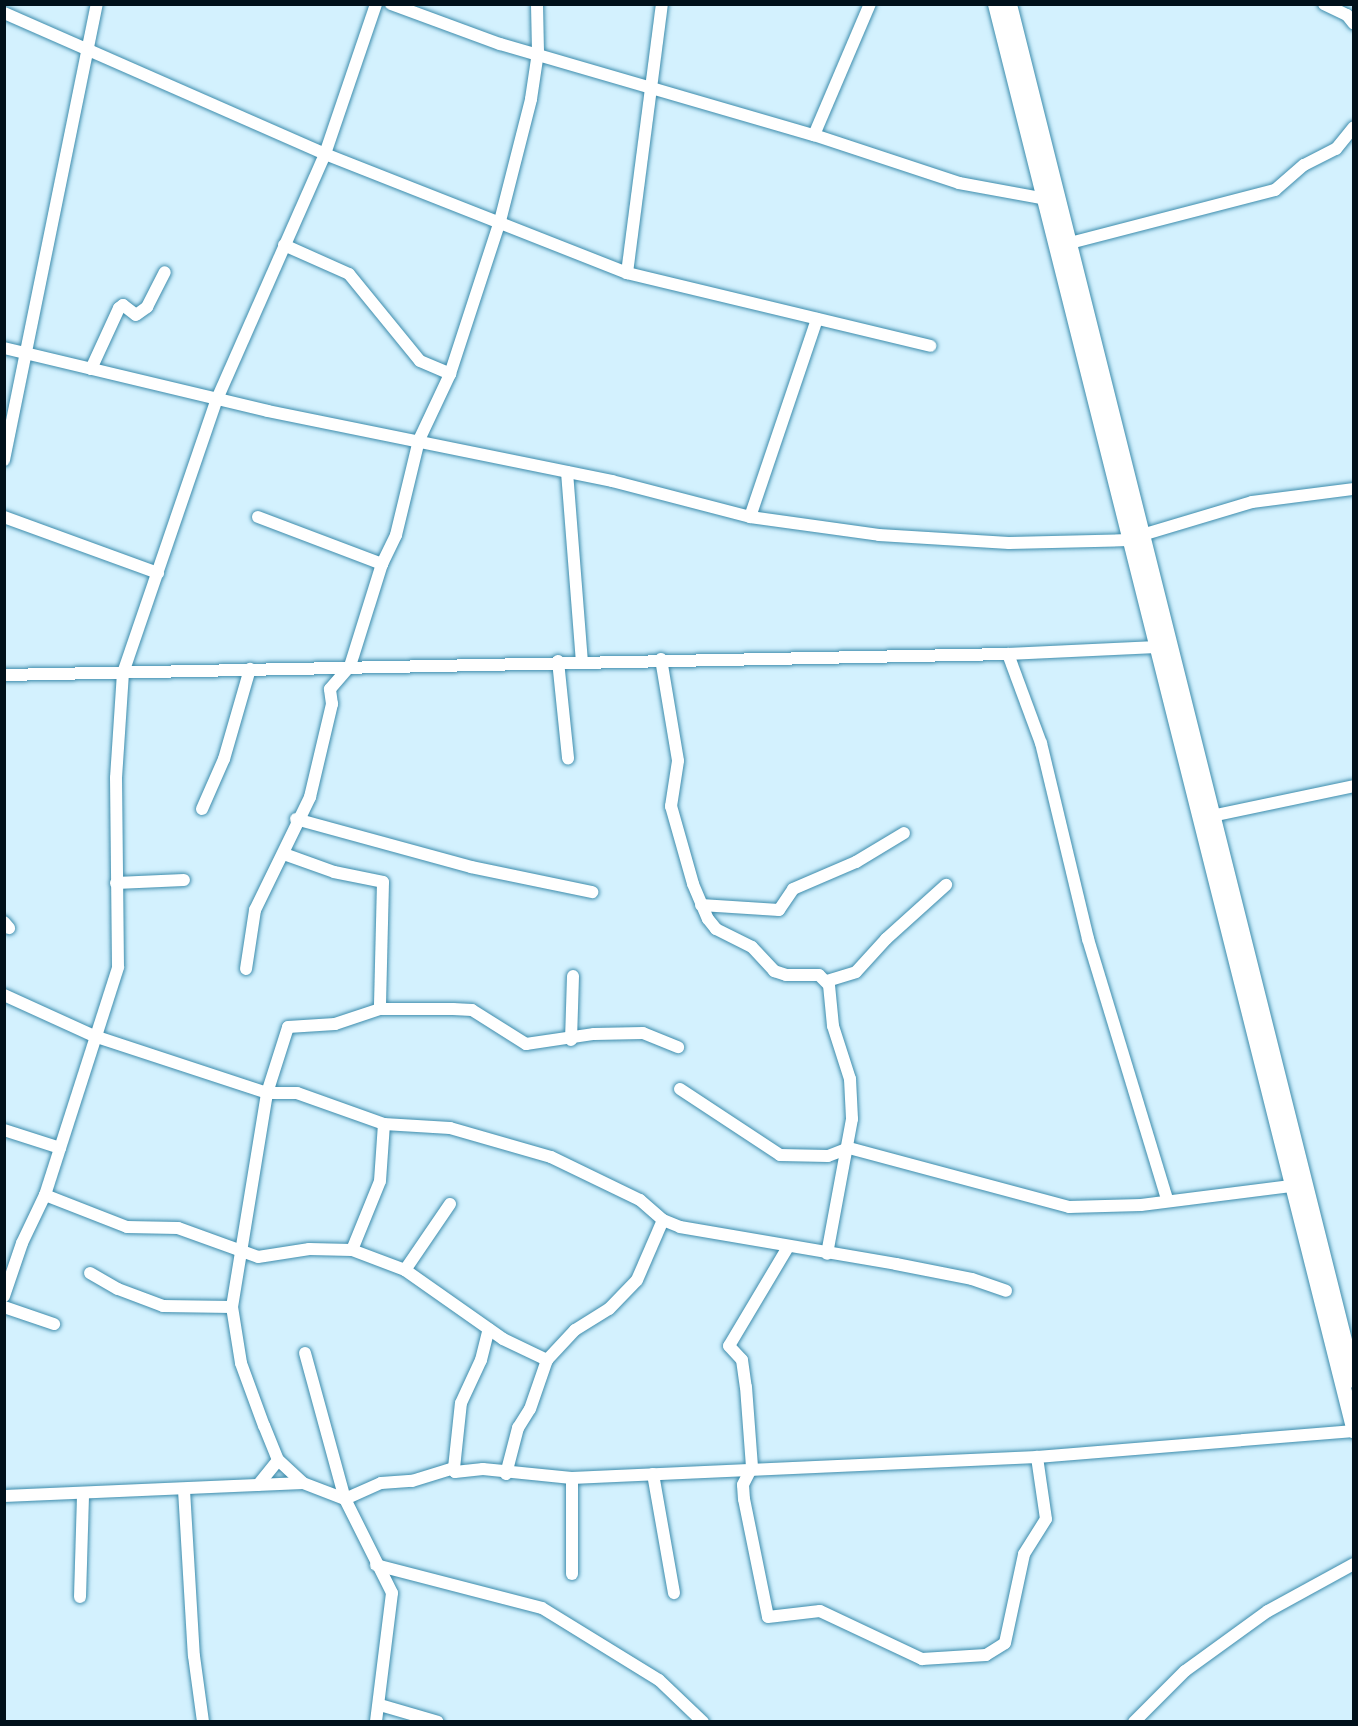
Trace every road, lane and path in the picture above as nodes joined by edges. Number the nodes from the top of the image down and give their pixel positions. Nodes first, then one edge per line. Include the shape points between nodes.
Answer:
1 (97, 4) edge
2 (375, 4) edge
3 (390, 4) edge
4 (537, 4) edge
5 (662, 4) edge
6 (870, 4) edge
7 (1324, 4) edge
8 (1007, 5) edge
9 (4, 13) edge
10 (1353, 24) edge
11 (87, 50) junction
12 (538, 52) junction
13 (653, 87) junction
14 (1353, 127) edge
15 (814, 135) junction
16 (326, 154) junction
17 (1046, 199) junction
18 (500, 221) junction
19 (1070, 243) junction
20 (284, 245) junction
21 (165, 272) dead end
22 (627, 273) junction
23 (817, 319) junction
24 (930, 346) dead end
25 (4, 348) edge
26 (28, 354) junction
27 (91, 369) junction
28 (450, 374) junction
29 (217, 399) junction
30 (419, 440) junction
31 (4, 460) edge
32 (567, 472) junction
33 (1122, 478) junction
34 (1353, 489) edge
35 (258, 516) dead end
36 (4, 517) edge
37 (750, 517) junction
38 (1135, 537) junction
39 (382, 564) junction
40 (158, 573) junction
41 (1155, 647) junction
42 (1008, 654) junction
43 (662, 659) junction
44 (558, 661) junction
45 (582, 661) junction
46 (350, 666) junction
47 (250, 669) junction
48 (123, 674) junction
49 (4, 675) edge
50 (568, 758) dead end
51 (1353, 786) edge
52 (202, 809) dead end
53 (1212, 816) junction
54 (296, 819) junction
55 (904, 833) dead end
56 (284, 854) junction
57 (184, 880) dead end
58 (116, 883) junction
59 (946, 885) dead end
60 (592, 892) dead end
61 (701, 905) junction
62 (246, 969) dead end
63 (573, 976) dead end
64 (827, 981) junction
65 (4, 995) edge
66 (380, 1009) junction
67 (94, 1036) junction
68 (571, 1040) junction
69 (678, 1047) dead end
70 (680, 1089) dead end
71 (267, 1093) junction
72 (384, 1124) junction
73 (4, 1130) edge
74 (60, 1148) junction
75 (849, 1148) junction
76 (1291, 1186) junction
77 (45, 1195) junction
78 (1167, 1199) junction
79 (450, 1204) dead end
80 (663, 1220) junction
81 (788, 1247) junction
82 (240, 1249) junction
83 (352, 1250) junction
84 (827, 1254) junction
85 (405, 1270) junction
86 (90, 1273) dead end
87 (1006, 1291) dead end
88 (4, 1296) edge
89 (4, 1307) edge
90 (232, 1307) junction
91 (54, 1324) dead end
92 (489, 1329) junction
93 (1340, 1346) junction
94 (305, 1353) dead end
95 (547, 1360) junction
96 (1353, 1380) edge
97 (1353, 1431) edge
98 (1037, 1457) junction
99 (278, 1460) junction
100 (752, 1467) junction
101 (454, 1468) junction
102 (506, 1474) junction
103 (653, 1474) junction
104 (572, 1478) junction
105 (303, 1483) junction
106 (258, 1485) junction
107 (184, 1490) junction
108 (83, 1494) junction
109 (4, 1496) edge
110 (345, 1499) junction
111 (1353, 1564) edge
112 (376, 1565) junction
113 (572, 1574) dead end
114 (674, 1593) dead end
115 (80, 1597) dead end
116 (380, 1705) junction
117 (203, 1722) edge
118 (376, 1722) edge
119 (438, 1722) edge
120 (703, 1722) edge
121 (1134, 1722) edge

1 - 11 street
2 - 16 street
3 - 12 street via 500,44
4 - 12 street
5 - 13 street
6 - 15 street
7 - 10 street via 1347,15
8 - 17 street
8 - 19 street
9 - 11 street
11 - 16 street
11 - 26 street
12 - 13 street
12 - 18 street via 531,99
13 - 15 street
13 - 22 street
14 - 19 street via 1336,148 1304,165 1275,190
15 - 17 street via 960,183
16 - 18 street
16 - 20 street
17 - 33 street
18 - 22 street
18 - 28 street
19 - 33 street
20 - 28 street via 349,274 420,361
20 - 29 street via 251,331
21 - 27 street via 147,307 136,315 123,305 118,308
22 - 23 street
23 - 24 street
23 - 37 street
25 - 26 street
26 - 27 street
26 - 31 street
27 - 29 street
28 - 30 street
29 - 30 street
29 - 40 street
30 - 32 street
30 - 39 street via 396,535
32 - 37 street
32 - 45 street
33 - 38 street
34 - 38 street via 1252,502
35 - 39 street
36 - 40 street
37 - 38 street via 891,536 1009,543
38 - 41 street
38 - 53 street
39 - 46 street
40 - 48 street
41 - 42 street
41 - 76 street
42 - 43 street
42 - 78 street via 1041,742 1091,950
43 - 45 street
43 - 61 street via 678,761 671,806
44 - 45 street
44 - 46 street
44 - 50 street
46 - 47 street
46 - 54 street via 330,689 332,704 323,750 309,797
47 - 48 street
47 - 52 street via 224,759
48 - 49 street
48 - 58 street via 116,778
51 - 53 street
53 - 93 street
54 - 56 street
54 - 60 street via 471,867
55 - 61 street via 856,862 794,889 782,909
56 - 62 street via 255,910
56 - 66 street via 334,872 383,882
57 - 58 street
58 - 67 street via 118,967
59 - 64 street via 856,972
61 - 64 street via 716,929 752,946 774,971 819,975
63 - 68 street
64 - 75 street via 833,1026 850,1079
65 - 67 street
66 - 68 street via 472,1010 526,1044
66 - 71 street via 335,1024 288,1027
67 - 71 street
67 - 74 street
68 - 69 street via 594,1034 643,1033
70 - 75 street via 780,1155 828,1156
71 - 72 street via 297,1093
71 - 82 street
72 - 80 street via 450,1128 550,1157 640,1200
72 - 83 street via 380,1181
73 - 74 street
74 - 77 street
75 - 78 street via 1069,1207 1141,1205
75 - 84 street
76 - 78 street
76 - 93 street
77 - 82 street via 126,1227 178,1228
77 - 88 street via 22,1243
79 - 85 street
80 - 81 street via 680,1227
80 - 95 street via 637,1280 609,1309 575,1330
81 - 84 street
81 - 100 street via 729,1346 742,1360
82 - 83 street via 270,1258 309,1249
82 - 90 street
83 - 85 street
84 - 87 street via 961,1277
85 - 92 street
86 - 90 street via 118,1289 163,1306
89 - 91 street
90 - 99 street via 241,1363
92 - 95 street
92 - 101 street via 481,1359 461,1403
93 - 96 street
93 - 97 street
94 - 110 street
95 - 102 street via 530,1409 518,1428
97 - 98 street
98 - 100 street
98 - 100 street via 1046,1519 1024,1554 1005,1644 986,1655 930,1660 911,1656 820,1611 768,1617 744,1499 743,1485
99 - 105 street
99 - 106 street
100 - 103 street
101 - 102 street via 455,1472 483,1469
101 - 110 street via 411,1481 381,1483
102 - 104 street
103 - 104 street
103 - 114 street
104 - 113 street
105 - 106 street
105 - 110 street
106 - 107 street
107 - 108 street
107 - 117 street via 194,1656
108 - 109 street
108 - 115 street
110 - 112 street
111 - 121 street via 1302,1590 1251,1623 1185,1671
112 - 116 street via 392,1593 393,1605
112 - 120 street via 542,1608 659,1680
116 - 118 street
116 - 119 street

